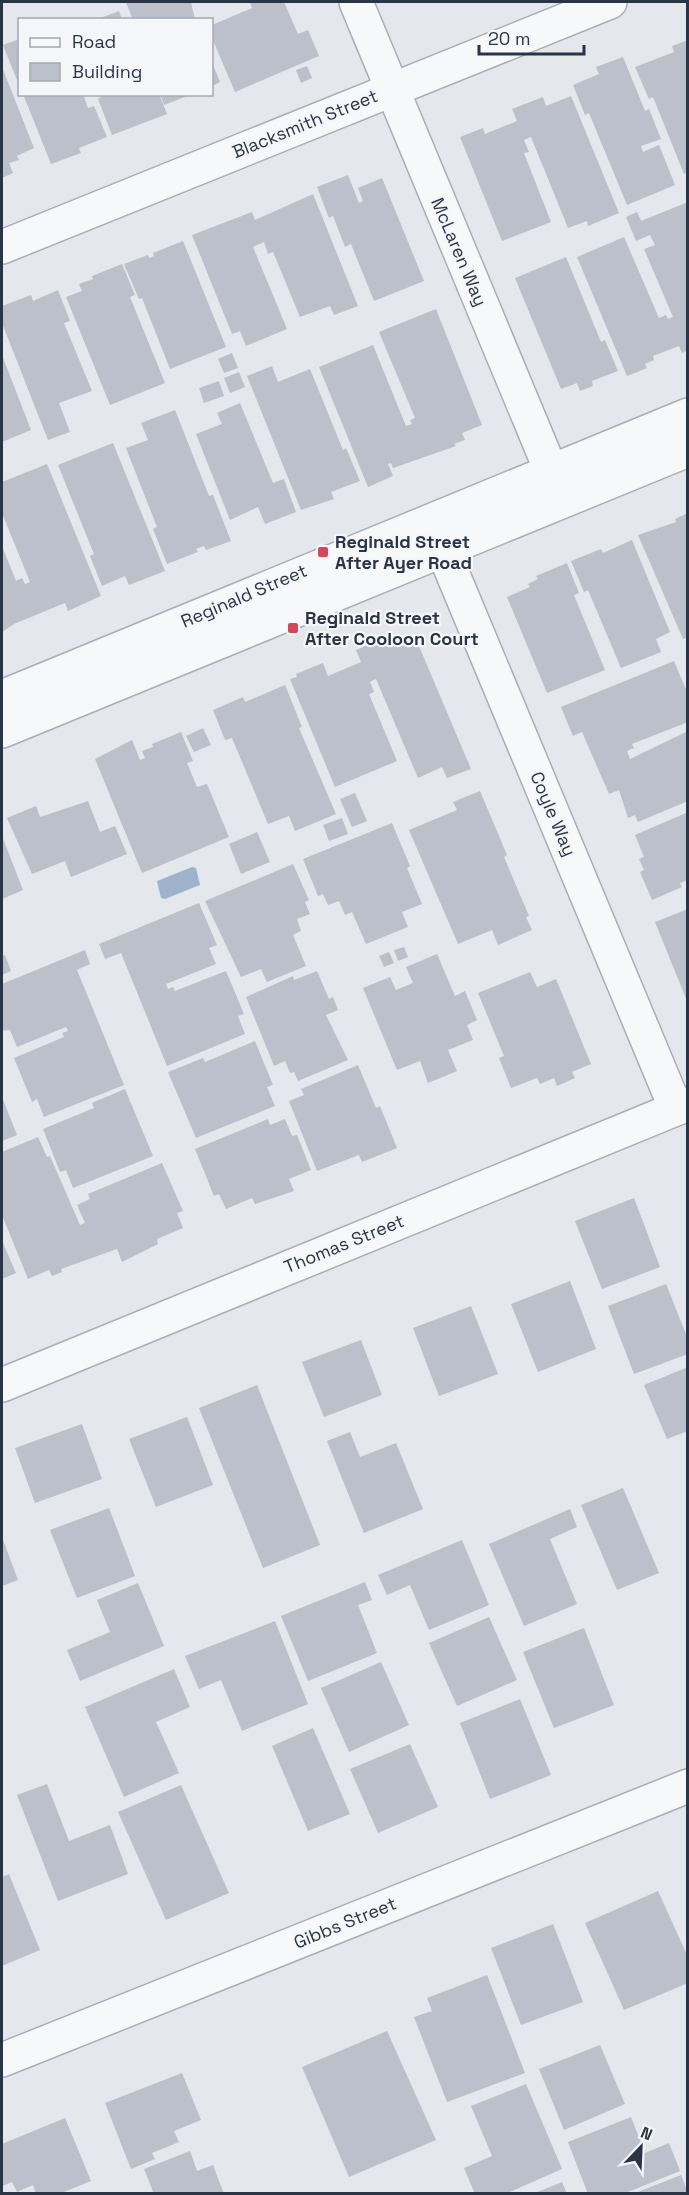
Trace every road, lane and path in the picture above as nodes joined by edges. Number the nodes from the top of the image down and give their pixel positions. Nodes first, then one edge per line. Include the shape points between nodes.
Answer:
1 (356, 2) edge
2 (610, 2) edge
3 (391, 89) junction
4 (2, 248) edge
5 (687, 415) edge
6 (687, 450) edge
7 (551, 471) junction
8 (565, 502) junction
9 (430, 519) junction
10 (443, 549) junction
11 (2, 697) edge
12 (2, 731) edge
13 (681, 1106) edge
14 (2, 1385) edge
15 (687, 1786) edge
16 (2, 2060) edge

1 - 3 street, McLaren Way
2 - 3 street, Blacksmith Street
3 - 4 street, Blacksmith Street
3 - 7 street, McLaren Way
5 - 7 street, Reginald Street
6 - 8 street, Reginald Street
7 - 8 street, McLaren Way
7 - 9 street, Reginald Street
8 - 10 street, Reginald Street
9 - 10 street, Coyle Way
9 - 11 street, Reginald Street
10 - 12 street, Reginald Street
10 - 13 street, Coyle Way
13 - 14 street, Thomas Street
15 - 16 street, Gibbs Street

